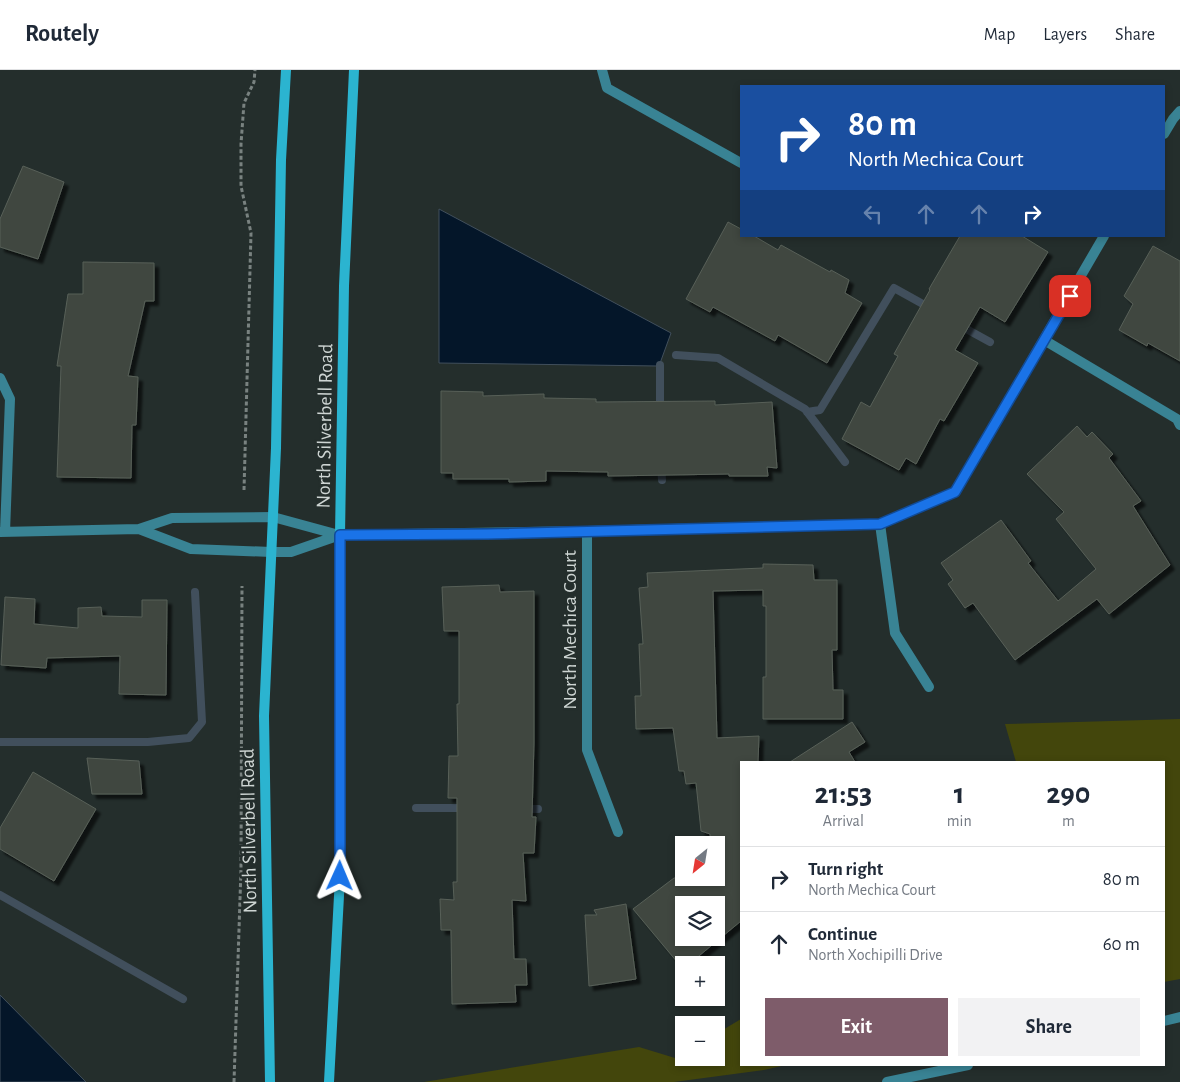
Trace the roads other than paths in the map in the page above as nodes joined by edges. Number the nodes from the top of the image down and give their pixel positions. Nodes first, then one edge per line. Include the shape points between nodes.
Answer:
1 (286, 70) edge
2 (354, 70) edge
3 (602, 70) edge
4 (1180, 111) edge
5 (1165, 132) edge
6 (740, 162) edge
7 (1103, 237) edge
8 (1044, 340) junction
9 (0, 378) edge
10 (1180, 425) edge
11 (273, 517) junction
12 (880, 524) junction
13 (139, 528) junction
14 (587, 531) junction
15 (3, 532) edge
16 (340, 535) junction
17 (271, 552) junction
18 (929, 687) dead end
19 (618, 832) dead end
20 (1180, 1017) edge
21 (1165, 1021) edge
22 (963, 1066) edge
23 (270, 1082) edge
24 (329, 1082) edge
25 (887, 1082) edge

1 - 11 main road, North Silverbell Road
2 - 16 main road, North Silverbell Road via 344,286
3 - 6 street via 607,88
4 - 5 street
7 - 8 street
8 - 10 street via 1177,419
8 - 12 street via 955,492
9 - 15 street via 10,398
11 - 13 street via 172,518
11 - 16 street
11 - 17 main road, North Silverbell Road
12 - 14 street
12 - 18 street via 895,633
13 - 15 street
13 - 17 street, North Mechica Court via 192,549
14 - 16 street, North Mechica Court
14 - 19 street, North Mechica Court via 587,750
16 - 17 street, North Mechica Court via 291,552
16 - 24 main road, North Silverbell Road via 340,876
17 - 23 main road, North Silverbell Road via 264,716
20 - 21 street
22 - 25 street

